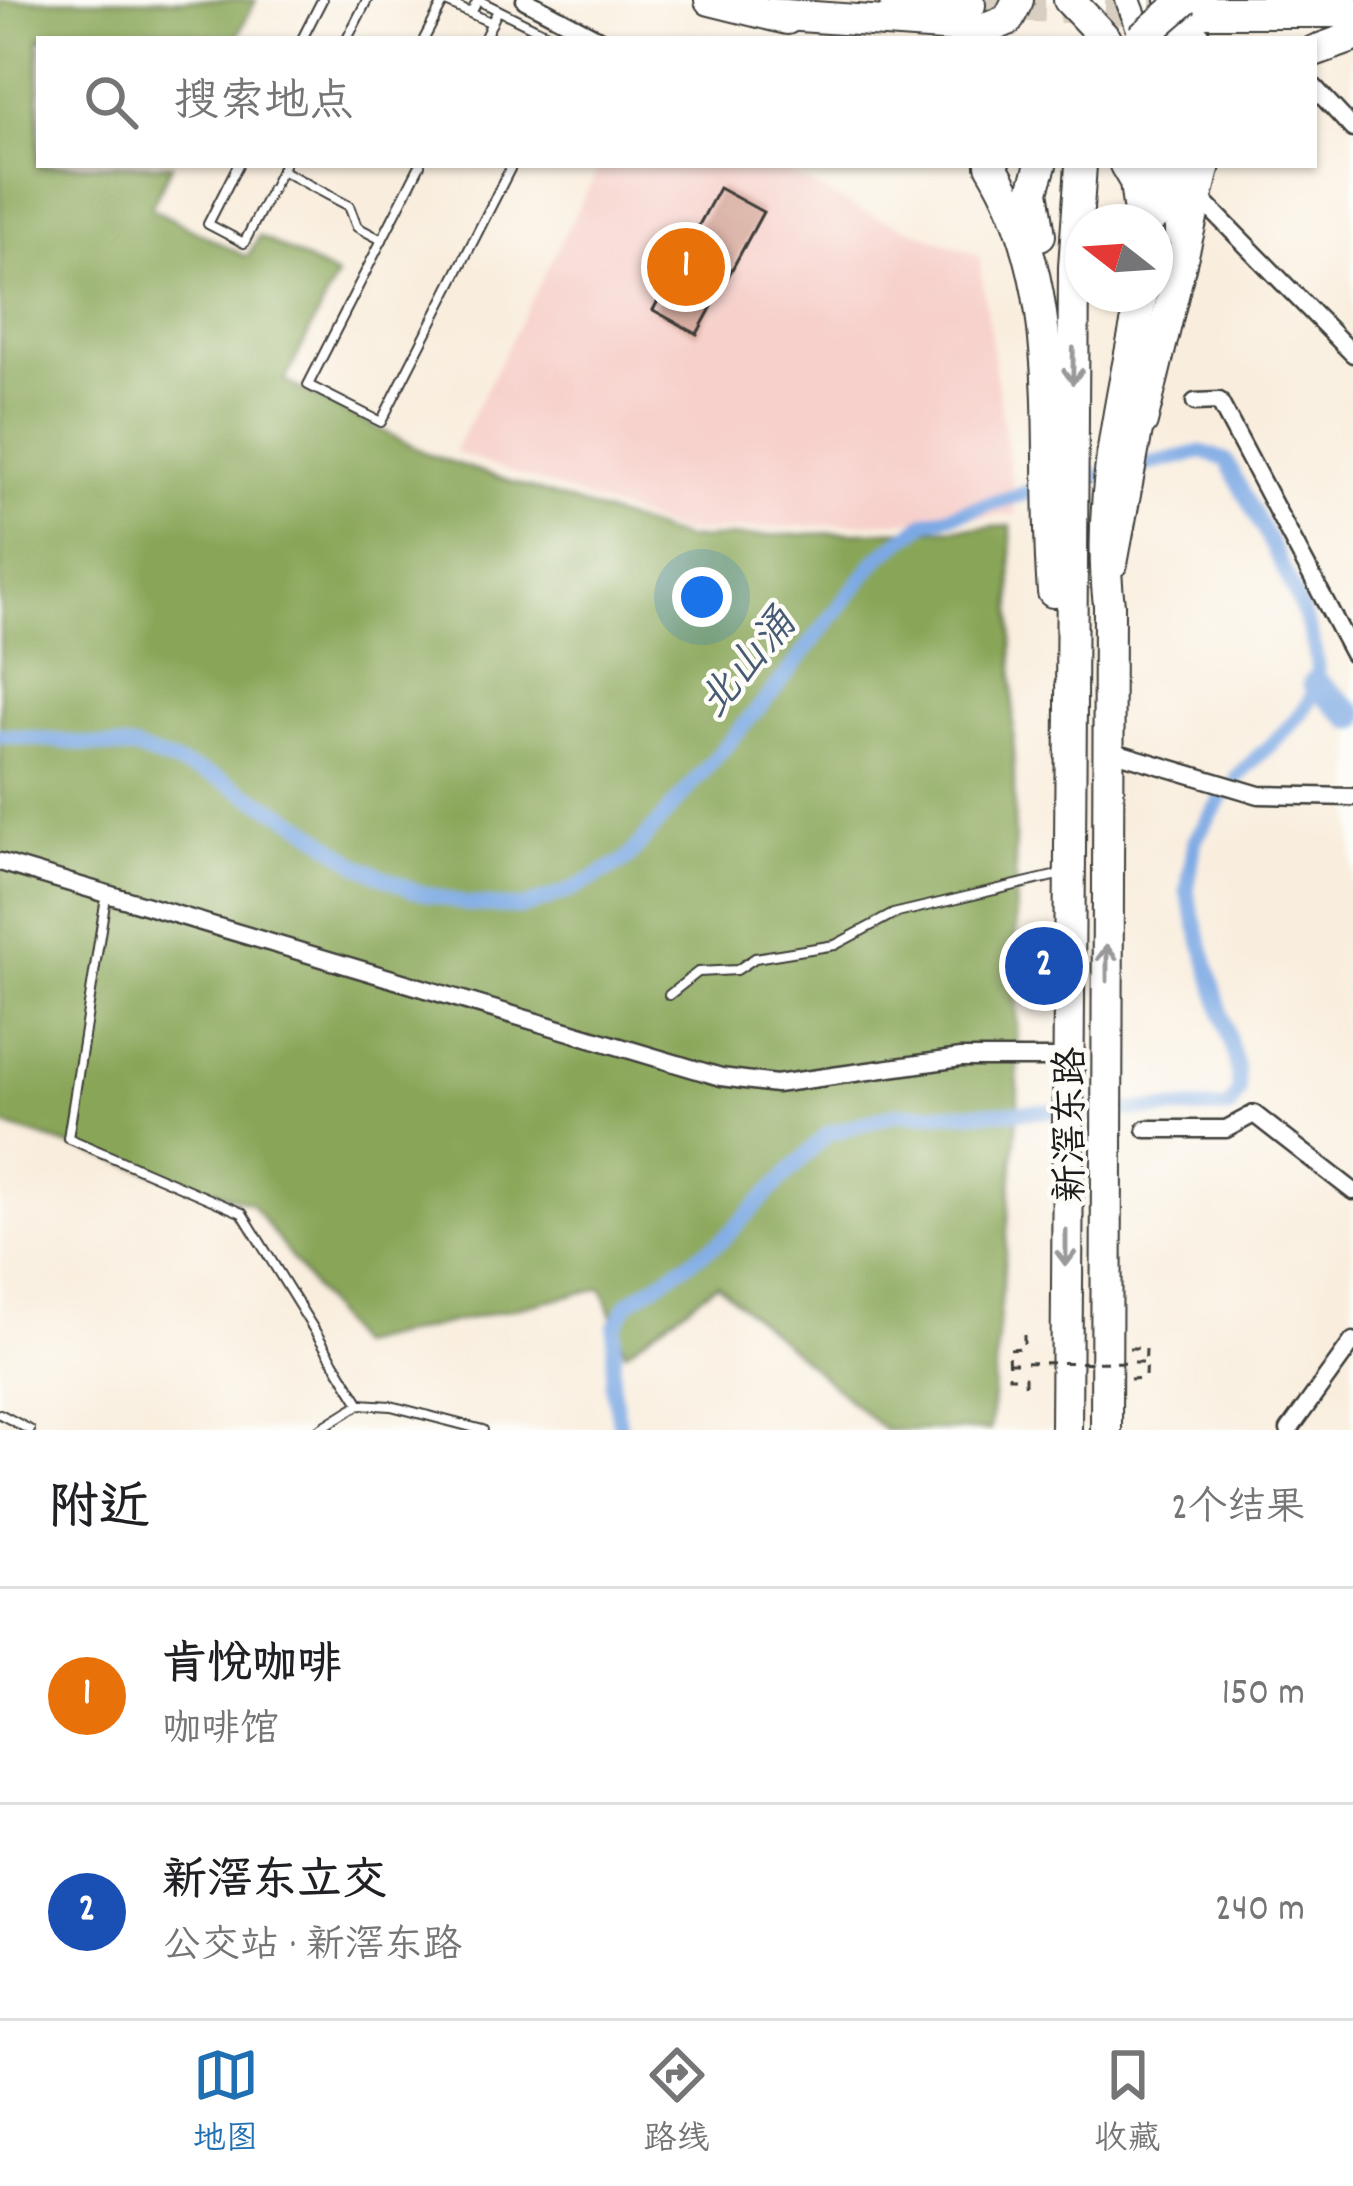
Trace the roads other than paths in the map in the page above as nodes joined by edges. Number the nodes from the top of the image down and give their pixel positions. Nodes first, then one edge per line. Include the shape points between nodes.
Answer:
1 (322, 0) edge
2 (367, 0) edge
3 (525, 0) edge
4 (710, 0) edge
5 (895, 0) edge
6 (1018, 0) edge
7 (1070, 0) edge
8 (1128, 0) edge
9 (970, 5) dead end
10 (498, 10) junction
11 (1353, 12) edge
12 (471, 13) junction
13 (1187, 13) edge
14 (772, 14) junction
15 (492, 23) junction
16 (304, 36) edge
17 (349, 36) edge
18 (426, 36) edge
19 (486, 36) edge
20 (550, 36) edge
21 (593, 36) edge
22 (835, 36) edge
23 (1103, 36) edge
24 (1141, 36) edge
25 (1147, 36) edge
26 (1317, 90) edge
27 (1353, 129) edge
28 (236, 168) edge
29 (283, 168) edge
30 (418, 168) edge
31 (510, 168) edge
32 (992, 168) edge
33 (1040, 168) edge
34 (1081, 168) edge
35 (1127, 168) edge
36 (1153, 168) edge
37 (1180, 168) edge
38 (1200, 179) edge
39 (1138, 204) edge
40 (1153, 204) edge
41 (382, 240) junction
42 (1042, 299) junction
43 (1140, 312) edge
44 (1353, 354) edge
45 (1195, 402) dead end
46 (1130, 424) junction
47 (1352, 649) edge
48 (1108, 750) junction
49 (1070, 790) junction
50 (1353, 797) edge
51 (0, 862) edge
52 (1069, 873) junction
53 (106, 896) junction
54 (669, 995) dead end
55 (1067, 1070) junction
56 (1146, 1129) dead end
57 (1353, 1190) edge
58 (1353, 1341) edge
59 (360, 1404) junction
60 (0, 1414) edge
61 (30, 1430) edge
62 (318, 1430) edge
63 (483, 1430) edge
64 (1066, 1430) edge
65 (1106, 1430) edge
66 (1289, 1430) edge

1 - 16 lane
2 - 17 lane
3 - 21 street
4 - 14 highway
5 - 9 highway
6 - 14 highway via 1008,20 985,28
7 - 23 highway
8 - 24 street
10 - 12 lane via 478,0
10 - 15 lane
10 - 20 lane
11 - 13 highway
12 - 15 lane
12 - 18 lane via 444,1
13 - 25 highway, bridge
14 - 22 highway
15 - 19 lane
26 - 27 street
28 - 29 lane via 208,224 244,243
29 - 41 lane via 349,206 357,226
30 - 41 lane
31 - 41 lane via 381,422 308,385
32 - 42 highway via 1028,241
33 - 42 highway via 1033,204
34 -> 49 highway, 新滘东路
35 - 39 highway
36 - 40 highway
37 - 46 street via 1175,244
38 - 44 street
38 - 46 highway
42 - 49 highway via 1047,520
43 - 46 highway
45 - 47 street via 1219,401
46 - 48 highway, 新滘东路 via 1102,553
48 - 50 street via 1259,795
65 -> 48 highway, 新滘东路
49 - 52 highway, 新滘东路
51 - 53 street
52 - 54 lane via 893,914 835,945 698,973
52 - 55 highway, 新滘东路
53 - 55 street via 721,1077 776,1084 961,1058
53 - 59 lane via 68,1138 242,1213
55 -> 64 highway, 新滘东路
56 - 57 street via 1226,1129 1254,1114
58 - 66 street
59 - 62 lane
59 - 63 lane
60 - 61 lane

